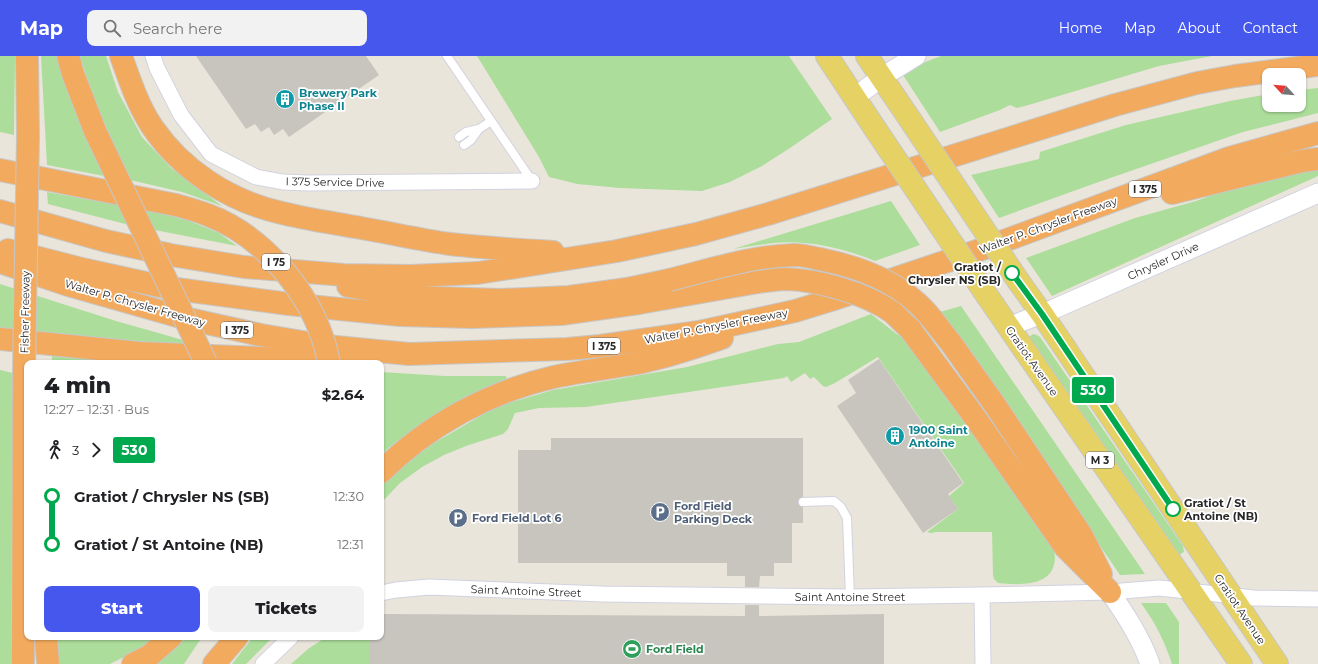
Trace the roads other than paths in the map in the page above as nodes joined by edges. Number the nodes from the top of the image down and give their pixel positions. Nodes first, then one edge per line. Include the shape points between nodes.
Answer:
1 (27, 56) edge
2 (68, 56) edge
3 (121, 56) edge
4 (153, 56) edge
5 (447, 56) edge
6 (867, 56) edge
7 (916, 56) edge
8 (833, 58) edge
9 (1315, 64) edge
10 (882, 77) junction
11 (855, 97) junction
12 (491, 120) junction
13 (479, 129) junction
14 (1318, 133) edge
15 (459, 137) dead end
16 (464, 145) dead end
17 (1318, 159) edge
18 (0, 170) edge
19 (532, 181) joint
20 (1318, 193) edge
21 (0, 211) edge
22 (0, 248) edge
23 (974, 252) junction
24 (596, 255) junction
25 (0, 262) edge
26 (244, 267) junction
27 (670, 289) junction
28 (795, 311) junction
29 (1042, 314) junction
30 (1008, 327) junction
31 (0, 340) edge
32 (409, 354) junction
33 (32, 360) edge
34 (205, 360) edge
35 (311, 360) edge
36 (328, 360) edge
37 (346, 360) edge
38 (384, 469) edge
39 (803, 502) dead end
40 (384, 592) edge
41 (1110, 592) junction
42 (1192, 592) junction
43 (982, 596) junction
44 (1231, 596) junction
45 (850, 597) junction
46 (1318, 599) edge
47 (24, 631) edge
48 (46, 640) edge
49 (168, 640) edge
50 (220, 640) edge
51 (234, 640) edge
52 (288, 640) edge
53 (23, 664) edge
54 (48, 664) edge
55 (133, 664) edge
56 (204, 664) edge
57 (214, 664) edge
58 (263, 664) edge
59 (983, 664) edge
60 (1150, 664) edge
61 (1240, 664) edge
62 (1277, 664) edge

1 - 33 highway, Fisher Freeway, bridge
2 - 34 highway, bridge via 95,131
3 - 24 highway via 135,94 153,128 164,142 202,178 242,200 278,212 449,244
4 - 19 street, I 375 Service Drive via 181,115 212,154 256,178 307,184
5 - 12 lane
6 - 10 main road, Gratiot Avenue
7 - 10 street
8 - 11 main road, Gratiot Avenue / M 3
9 - 24 highway via 1235,76 1115,105 732,224 659,243
10 - 11 street
10 - 29 main road, Gratiot Avenue, bridge
11 - 30 main road, Gratiot Avenue / M 3, bridge
12 - 13 lane
12 - 19 lane
13 - 15 lane via 466,132
13 - 16 lane
14 - 23 highway, Walter P. Chrysler Freeway / I 375 via 1229,158
17 - 23 highway via 1194,187
18 - 36 highway, I 75, bridge via 176,204 209,215 229,226 268,253 294,283 316,321
20 - 29 street, Chrysler Drive
21 - 26 highway via 106,241
22 - 27 highway via 169,288 288,304 400,315 486,317 561,314 606,308
23 - 28 highway, Walter P. Chrysler Freeway / I 375
24 - 26 highway via 478,273 444,275 344,275
25 - 32 highway, Walter P. Chrysler Freeway / I 375 via 68,285 199,322 319,344
26 - 27 highway via 410,297 500,300 569,297 627,289
27 - 41 highway, bridge via 785,279 810,281 867,298 892,312 910,329 1065,547
27 - 41 highway, bridge via 752,260 796,255 864,271 893,284 918,303 995,405 1082,536
28 - 32 highway, Walter P. Chrysler Freeway / I 375 via 699,332 600,346
28 - 38 highway via 688,350 639,362 554,377 508,391 476,404 429,431
29 - 30 street, Chrysler Drive
29 - 44 main road, Gratiot Avenue
30 - 42 main road, Gratiot Avenue / M 3
31 - 35 highway via 139,353
32 - 37 highway
39 - 45 lane via 834,501 847,518
40 - 45 street, Saint Antoine Street via 429,587 610,594
41 - 42 street, Saint Antoine Street via 1159,588
41 - 43 street, Saint Antoine Street
41 - 60 street via 1137,636
42 - 44 street, Saint Antoine Street
42 - 61 main road, Gratiot Avenue / M 3
43 - 45 street, Saint Antoine Street
43 - 59 street
44 - 46 street, Saint Antoine Street
44 - 62 main road, Gratiot Avenue
47 - 53 highway, Fisher Freeway
48 - 54 highway
49 - 55 highway via 149,656
50 - 56 highway
51 - 57 highway
52 - 58 street

